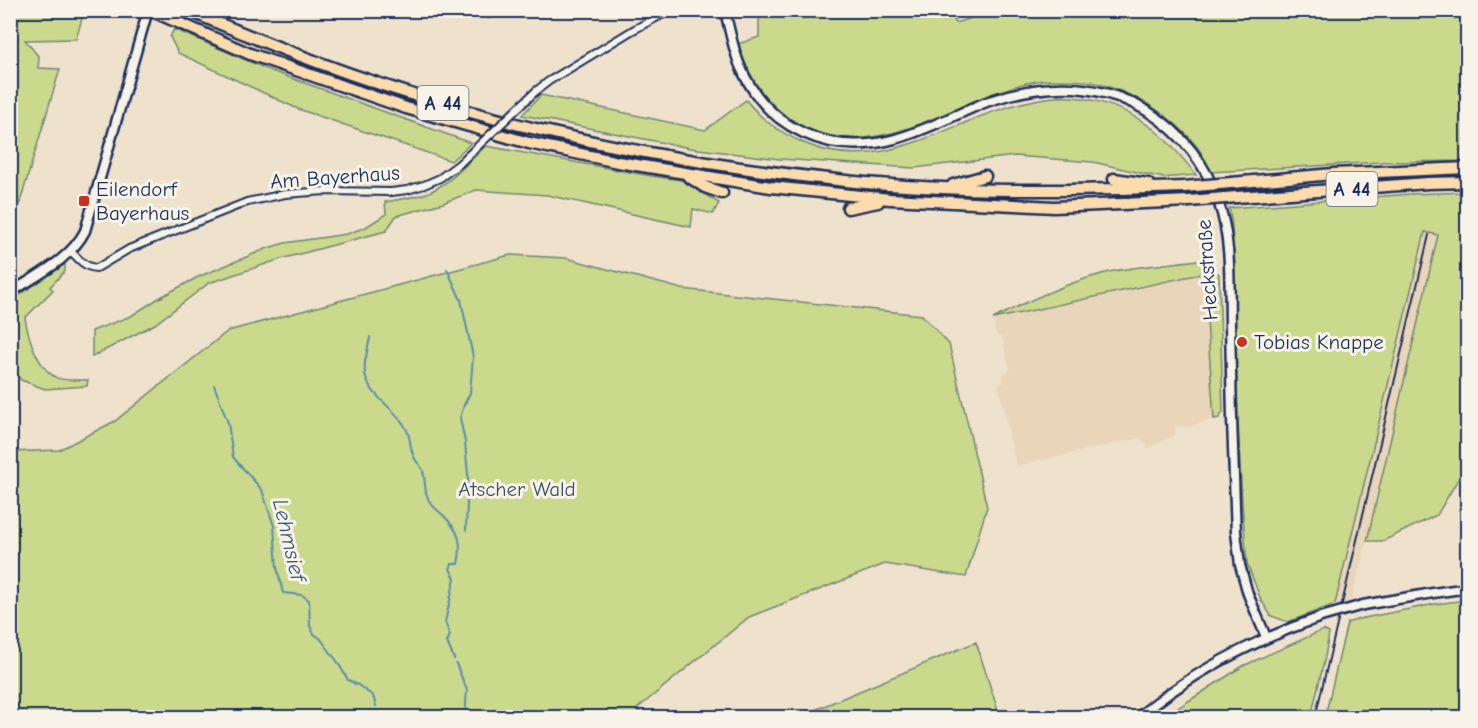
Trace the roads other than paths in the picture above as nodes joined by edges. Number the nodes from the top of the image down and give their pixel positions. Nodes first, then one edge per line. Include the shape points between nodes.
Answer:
1 (149, 10) edge
2 (188, 10) edge
3 (671, 10) edge
4 (725, 10) edge
5 (1467, 168) edge
6 (683, 173) junction
7 (985, 176) dead end
8 (1114, 179) dead end
9 (1467, 182) edge
10 (944, 188) junction
11 (1169, 188) junction
12 (722, 193) dead end
13 (890, 199) junction
14 (848, 208) dead end
15 (72, 251) junction
16 (10, 293) edge
17 (1467, 588) edge
18 (1266, 637) junction
19 (1137, 717) edge

1 - 6 highway, A 44 via 250,54 406,108 529,144
1 - 15 main road via 87,225
2 - 10 highway, A 44 via 254,39 413,95 532,128 643,152 774,173
3 - 15 street, Am Bayerhaus, bridge via 549,81 459,164 424,185 391,192 285,194 247,202 129,249 97,268 88,266
4 - 18 main road, Heckstraße via 733,46 752,88 779,118 820,140 843,145 895,139 988,102 1042,88 1068,87 1136,104 1161,119 1193,152 1214,189 1225,225 1236,532 1240,566
5 - 11 highway, A 44, bridge
6 - 12 highway
6 - 13 highway, A 44
7 - 10 highway
8 - 11 highway
9 - 13 highway, A 44, bridge via 1054,207
10 - 11 highway, A 44
13 - 14 highway
15 - 16 main road
17 - 18 main road, bridge via 1363,605
18 - 19 main road via 1182,684

